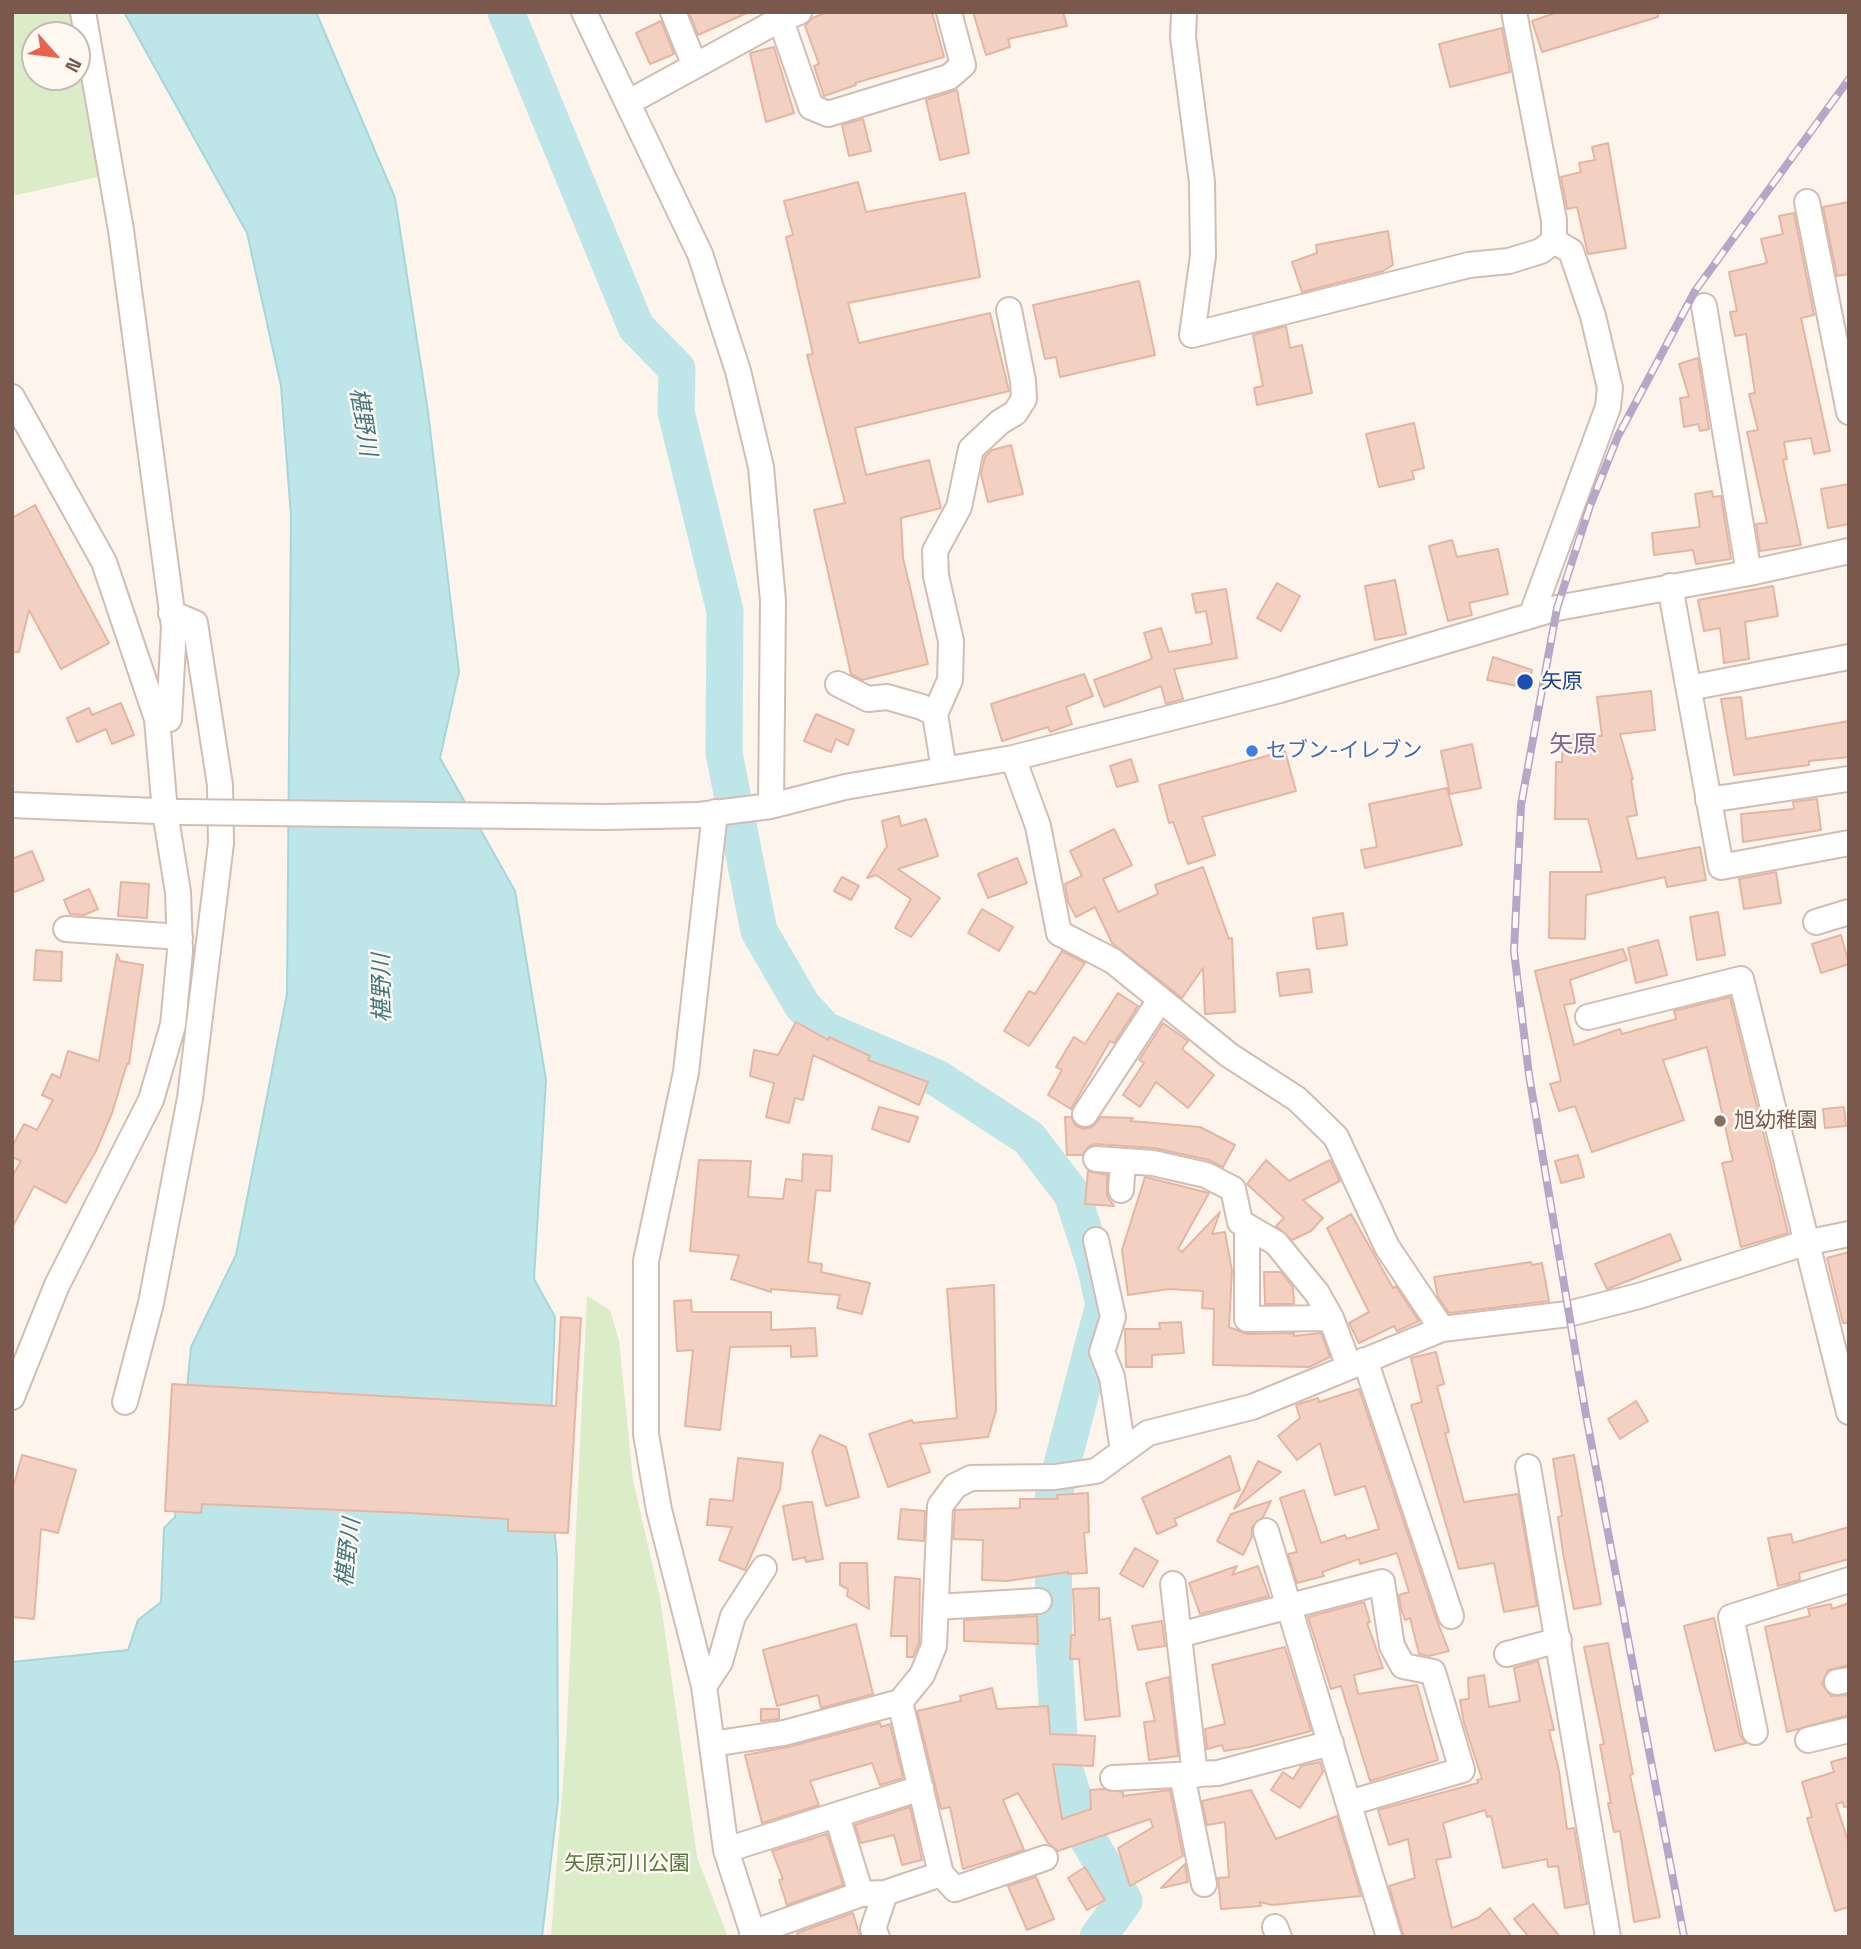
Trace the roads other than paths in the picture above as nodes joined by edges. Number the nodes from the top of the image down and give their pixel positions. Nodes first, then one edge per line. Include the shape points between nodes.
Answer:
1 (83, 12) edge
2 (584, 12) edge
3 (673, 12) edge
4 (949, 12) edge
5 (1184, 12) edge
6 (1514, 12) edge
7 (785, 15) edge
8 (695, 66) junction
9 (629, 102) junction
10 (1807, 202) dead end
11 (1554, 241) junction
12 (1704, 306) dead end
13 (1009, 310) dead end
14 (12, 397) edge
15 (1849, 412) edge
16 (1849, 551) edge
17 (1749, 573) junction
18 (1670, 586) junction
19 (172, 613) junction
20 (1532, 614) junction
21 (1849, 657) edge
22 (838, 684) dead end
23 (1689, 688) junction
24 (935, 714) junction
25 (157, 719) junction
26 (1013, 758) junction
27 (944, 770) junction
28 (1848, 779) edge
29 (1708, 800) junction
30 (12, 805) edge
31 (771, 806) junction
32 (173, 812) junction
33 (707, 813) junction
34 (1849, 843) edge
35 (1849, 912) edge
36 (1816, 922) dead end
37 (66, 929) dead end
38 (180, 937) junction
39 (1160, 1000) junction
40 (1588, 1017) dead end
41 (1085, 1114) dead end
42 (1096, 1159) dead end
43 (1123, 1161) junction
44 (1121, 1190) dead end
45 (1247, 1226) junction
46 (1849, 1234) edge
47 (1096, 1240) dead end
48 (1805, 1243) junction
49 (1331, 1318) junction
50 (1442, 1329) junction
51 (1357, 1363) junction
52 (12, 1397) edge
53 (125, 1402) dead end
54 (1849, 1412) edge
55 (1122, 1451) junction
56 (1528, 1467) dead end
57 (1266, 1531) dead end
58 (764, 1568) dead end
59 (1849, 1580) edge
60 (1173, 1584) dead end
61 (1038, 1601) dead end
62 (1290, 1606) junction
63 (936, 1607) junction
64 (1451, 1616) dead end
65 (1179, 1635) junction
66 (1559, 1640) junction
67 (1507, 1654) dead end
68 (704, 1686) junction
69 (900, 1702) junction
70 (1849, 1730) edge
71 (1755, 1732) dead end
72 (1808, 1740) dead end
73 (1331, 1743) junction
74 (712, 1744) junction
75 (1189, 1775) junction
76 (1113, 1778) dead end
77 (921, 1788) junction
78 (1349, 1803) junction
79 (837, 1816) junction
80 (726, 1850) junction
81 (1045, 1858) dead end
82 (941, 1874) junction
83 (1204, 1884) dead end
84 (873, 1894) junction
85 (753, 1935) edge
86 (877, 1937) edge
87 (1390, 1937) edge
88 (1608, 1937) edge

1 - 19 street via 121,230
2 - 9 street
3 - 8 street
4 - 7 street via 963,65 950,77 828,114 811,107
5 - 11 street via 1182,37 1202,182 1203,256 1192,335 1469,265 1509,261 1541,251
6 - 11 street via 1554,220
7 - 8 street
8 - 9 street
9 - 31 street via 700,254 738,371 761,467 773,601
10 - 15 street
11 - 20 street via 1571,251 1610,388 1605,421
12 - 17 street
13 - 24 street via 1024,399 1015,413 971,449 959,508 935,551 951,641 950,680
14 - 25 street via 104,562
16 - 17 street
17 - 18 street
18 - 20 street
18 - 23 street
19 - 25 street via 169,719
19 - 53 street via 195,623 220,785 221,843 190,1098 151,1303
20 - 26 street via 1280,690
21 - 23 street
22 - 24 street via 868,699 887,697
23 - 29 street
24 - 27 street
25 - 32 street
26 - 27 street
26 - 39 street via 1038,826 1059,933 1113,961
27 - 31 street via 845,787
28 - 29 street
29 - 34 street via 1721,867
30 - 32 street
31 - 33 street
32 - 33 street, bridge via 605,817
32 - 38 street
33 - 68 street via 686,1072 646,1261 646,1434 659,1510
35 - 36 street
37 - 38 street
38 - 52 street via 173,1025 151,1100 57,1285
39 - 41 street
39 - 50 street via 1229,1055 1297,1099 1336,1138 1387,1247
40 - 48 street via 1741,979
42 - 43 street
43 - 44 street
43 - 45 street via 1206,1175 1233,1189 1240,1222
45 - 49 street via 1276,1243
45 - 49 street via 1247,1319
46 - 48 street
47 - 55 street via 1113,1317 1102,1352 1112,1377
48 - 50 street via 1568,1314
48 - 54 street
49 - 51 street
50 - 51 street
51 - 55 street via 1252,1407 1147,1433
51 - 64 street
55 - 63 street via 1096,1471 1055,1477 971,1478 955,1486 940,1506
56 - 66 street
57 - 62 street
58 - 68 street via 733,1616 720,1662
59 - 71 street via 1731,1617
60 - 65 street
61 - 63 street
62 - 65 street
62 - 73 street
62 - 78 street via 1382,1582 1392,1646 1403,1667 1433,1672 1462,1770
63 - 69 street via 934,1646 922,1675
65 - 75 street
66 - 67 street
66 - 88 street
68 - 74 street
69 - 74 street via 784,1733
69 - 77 street
70 - 72 street
73 - 75 street via 1218,1773
73 - 78 street
74 - 80 street
75 - 76 street
75 - 83 street
77 - 79 street
77 - 82 street
78 - 87 street
79 - 80 street
79 - 84 street
80 - 85 street
81 - 82 street via 955,1889
82 - 84 street
84 - 85 street
84 - 86 street

